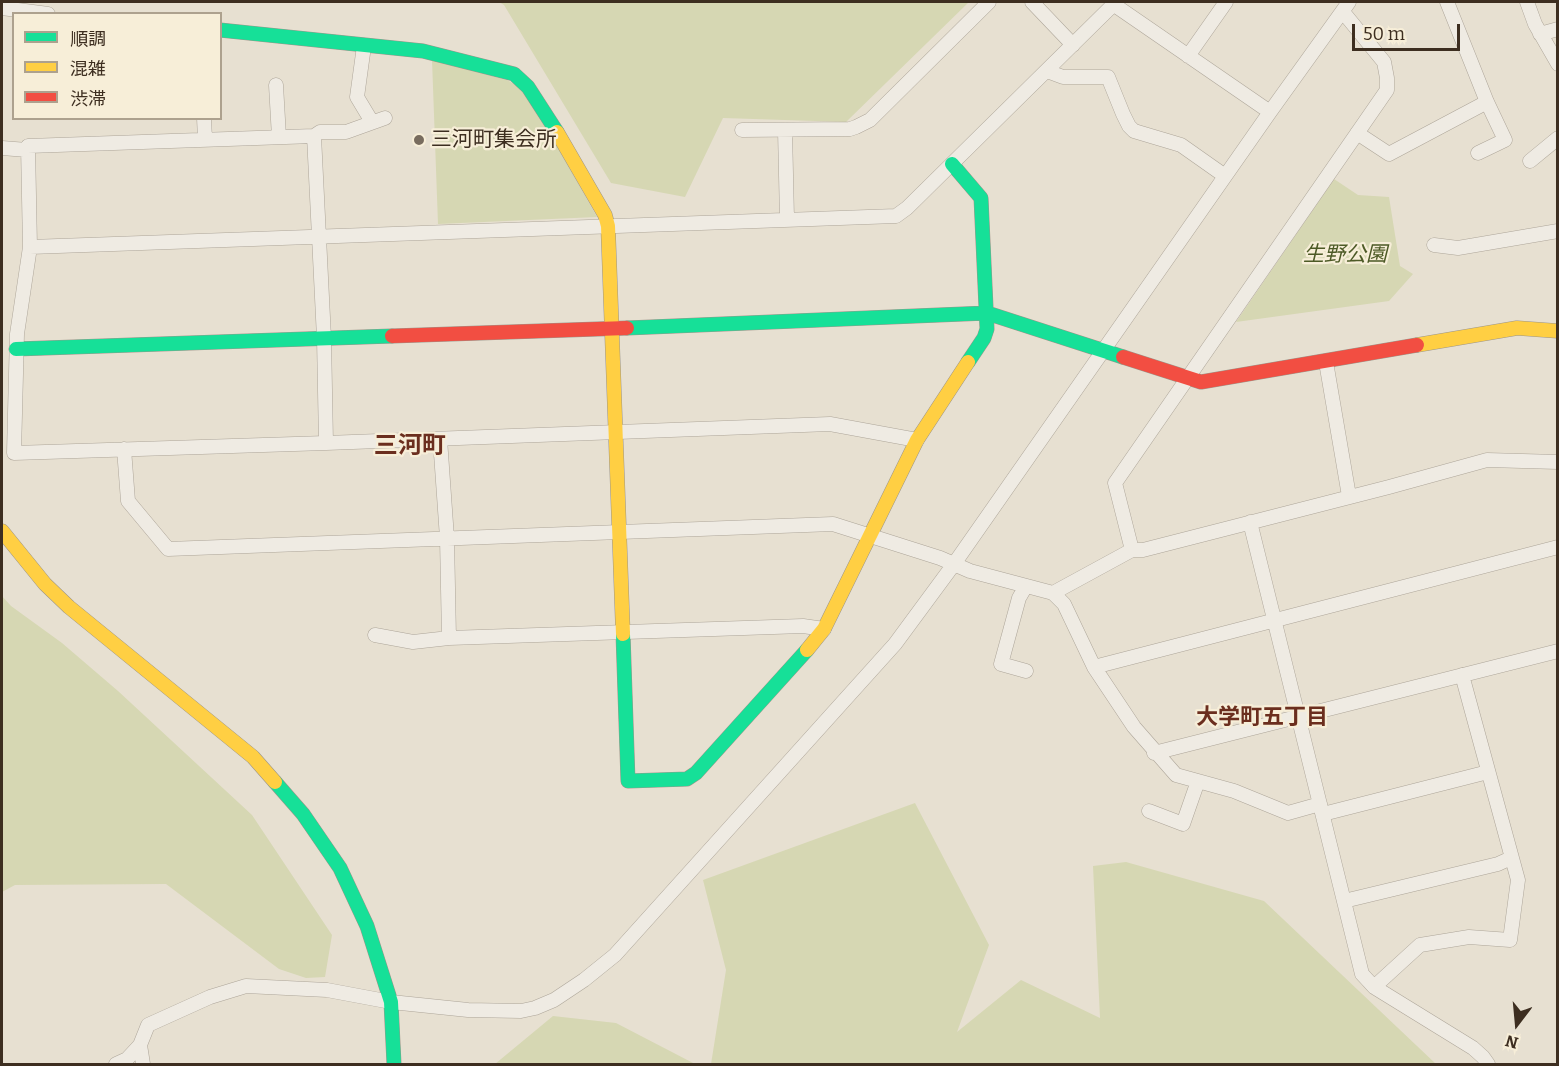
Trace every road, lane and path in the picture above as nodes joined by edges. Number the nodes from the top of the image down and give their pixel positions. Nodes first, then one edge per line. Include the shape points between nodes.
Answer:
1 (989, 2) edge
2 (1032, 2) edge
3 (1226, 2) edge
4 (1447, 2) edge
5 (1527, 2) edge
6 (1115, 3) edge
7 (1346, 7) edge
8 (2, 8) edge
9 (33, 12) edge
10 (1557, 29) edge
11 (222, 30) edge
12 (1540, 34) junction
13 (1073, 45) junction
14 (364, 46) junction
15 (1188, 56) junction
16 (1557, 64) edge
17 (1047, 71) junction
18 (276, 85) dead end
19 (1487, 102) junction
20 (1270, 112) junction
21 (204, 120) edge
22 (742, 130) dead end
23 (784, 130) junction
24 (1357, 133) junction
25 (314, 136) junction
26 (279, 137) junction
27 (1557, 138) edge
28 (206, 139) junction
29 (2, 148) edge
30 (27, 150) junction
31 (1478, 153) dead end
32 (1530, 161) dead end
33 (952, 164) junction
34 (1225, 176) junction
35 (787, 219) junction
36 (608, 226) junction
37 (1557, 231) edge
38 (319, 236) junction
39 (1434, 245) dead end
40 (30, 247) junction
41 (987, 313) junction
42 (611, 329) junction
43 (1557, 331) edge
44 (324, 338) junction
45 (16, 349) junction
46 (1104, 351) junction
47 (1326, 362) junction
48 (1187, 379) junction
49 (615, 432) junction
50 (440, 439) junction
51 (917, 440) junction
52 (326, 443) junction
53 (124, 449) junction
54 (1557, 462) edge
55 (1349, 496) junction
56 (1250, 522) junction
57 (2, 531) edge
58 (619, 532) junction
59 (869, 536) junction
60 (447, 538) junction
61 (1557, 547) edge
62 (1132, 550) junction
63 (954, 564) junction
64 (1026, 586) junction
65 (1053, 593) junction
66 (1274, 621) junction
67 (824, 629) junction
68 (623, 632) junction
69 (375, 635) dead end
70 (448, 638) junction
71 (1557, 651) edge
72 (1094, 667) junction
73 (1026, 671) dead end
74 (1462, 675) junction
75 (1298, 717) junction
76 (1154, 753) junction
77 (1488, 772) junction
78 (1198, 782) junction
79 (1321, 809) junction
80 (1149, 811) dead end
81 (1511, 858) junction
82 (1344, 901) junction
83 (1374, 987) junction
84 (391, 1002) junction
85 (140, 1045) junction
86 (116, 1065) edge
87 (143, 1065) edge
88 (394, 1065) edge
89 (1488, 1065) edge

1 - 23 street via 870,120 850,129
2 - 13 street
3 - 15 street
4 - 19 street
5 - 12 street
6 - 13 street
6 - 15 street
7 - 20 street
7 - 24 street via 1384,62 1387,78 1387,90
8 - 9 street
10 - 12 street
11 - 14 street
12 - 16 street
13 - 17 street
14 - 25 street via 357,97 379,120 346,132 320,132
14 - 36 street via 423,51 514,74 544,110
15 - 20 street
17 - 33 street
17 - 34 street via 1063,77 1108,77 1134,131 1181,145
18 - 26 street
19 - 24 street via 1389,154
19 - 31 street via 1505,140
20 - 34 street
21 - 28 street
22 - 23 street
23 - 35 street
24 - 48 street
25 - 26 street
25 - 38 street
26 - 28 street
27 - 32 street
28 - 30 street via 28,146
29 - 30 street
30 - 40 street
33 - 35 street via 896,216
33 - 41 street via 981,198
34 - 46 street
35 - 36 street
36 - 38 street
36 - 42 street
37 - 39 street via 1458,248
38 - 40 street
38 - 44 street
40 - 45 street
41 - 42 street
41 - 46 street
41 - 51 street via 987,329 979,347
42 - 44 street
42 - 49 street
43 - 47 street via 1517,328
44 - 45 street
44 - 52 street
45 - 53 street via 14,453
46 - 48 street
46 - 63 street
47 - 48 street via 1201,382
47 - 55 street
48 - 62 street via 1115,483
49 - 50 street
49 - 51 street via 830,424
49 - 58 street
50 - 52 street
50 - 60 street
51 - 59 street
52 - 53 street
53 - 60 street via 128,501 168,549
54 - 55 street via 1487,460
55 - 56 street
56 - 62 street
56 - 66 street
57 - 84 street via 69,607 253,757 290,797 322,840 355,897
58 - 59 street via 833,524
58 - 60 street
58 - 68 street
59 - 63 street
59 - 67 street
60 - 70 street
61 - 66 street
62 - 65 street
63 - 64 street
63 - 84 street via 895,644 642,927 584,980 554,1000 521,1011
64 - 65 street
64 - 73 street via 1019,598 1001,664
65 - 72 street via 1064,604
66 - 72 street
66 - 75 street
67 - 68 street via 803,626
67 - 68 street via 696,773 687,779 628,781
68 - 70 street
69 - 70 street via 413,642
71 - 74 street
72 - 76 street
74 - 75 street
74 - 77 street
75 - 76 street
75 - 79 street
76 - 78 street via 1176,776
77 - 79 street
77 - 81 street
78 - 79 street via 1234,791 1288,813
78 - 80 street via 1183,824
79 - 82 street
81 - 82 street
81 - 83 street via 1518,880 1510,940 1469,937 1420,945
82 - 83 street via 1362,974
83 - 89 street via 1454,1036
84 - 85 street via 327,990 246,986 210,997 148,1025
84 - 88 street
85 - 86 street
85 - 87 street

